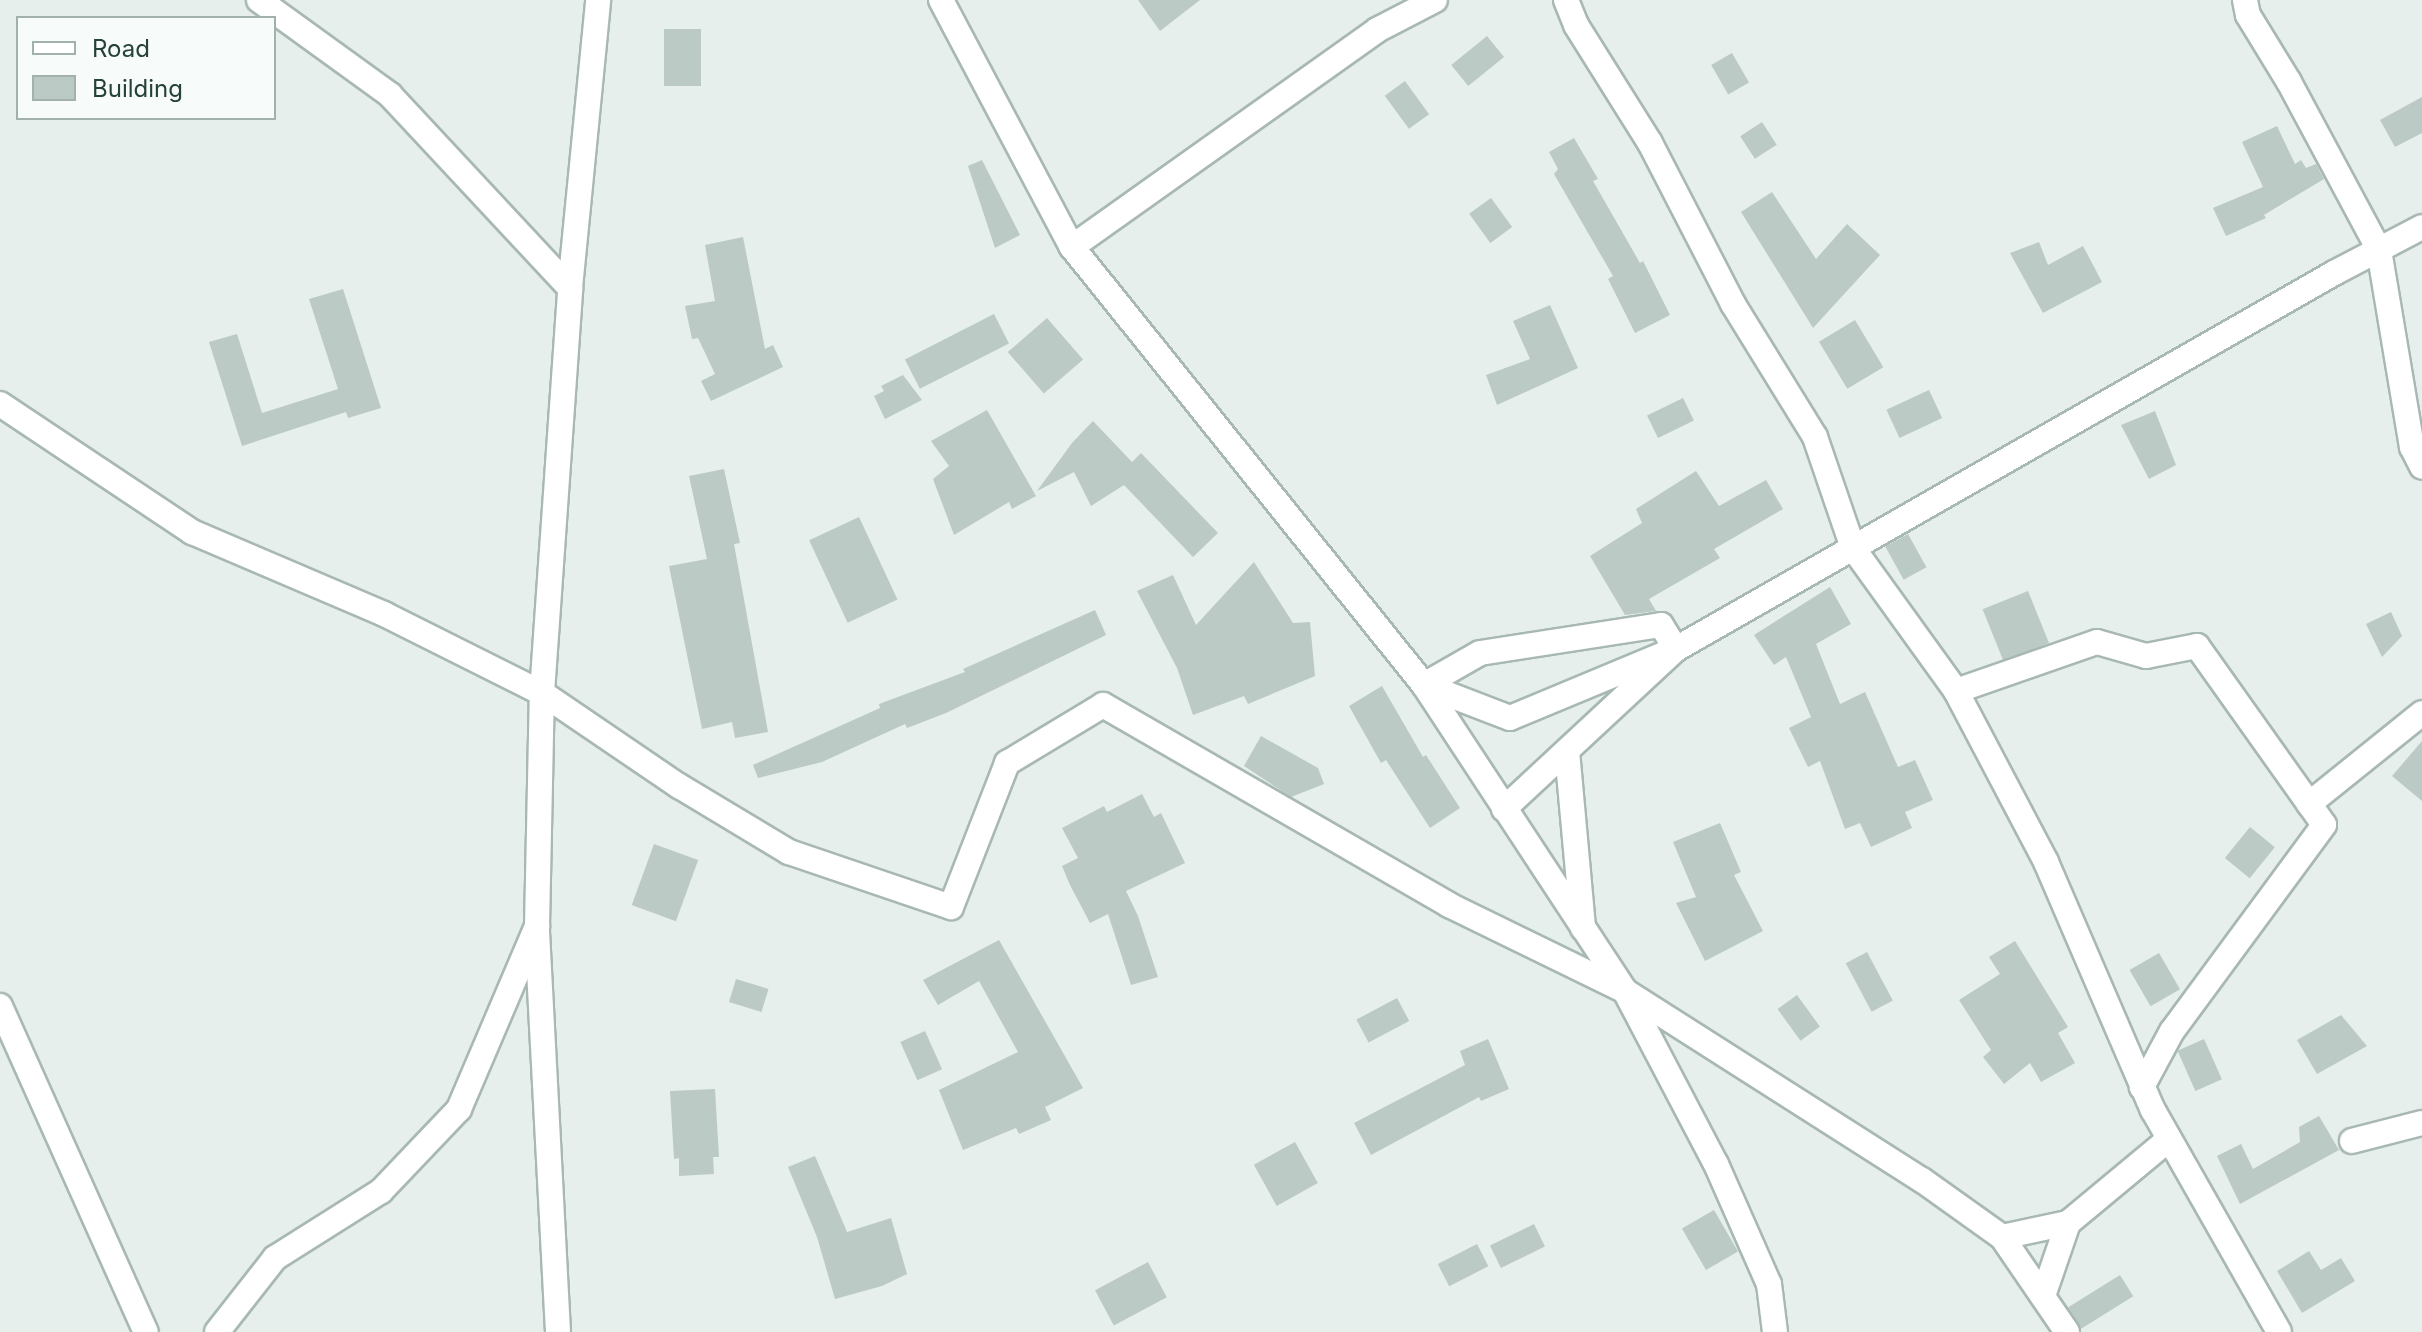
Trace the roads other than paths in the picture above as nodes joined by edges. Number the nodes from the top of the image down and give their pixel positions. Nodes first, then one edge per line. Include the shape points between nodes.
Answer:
1 (259, 0) edge
2 (598, 0) edge
3 (941, 0) edge
4 (1435, 0) edge
5 (1566, 0) edge
6 (2245, 0) edge
7 (2422, 227) edge
8 (1072, 247) junction
9 (2379, 250) junction
10 (570, 288) junction
11 (0, 404) edge
12 (2422, 467) edge
13 (1853, 548) junction
14 (1676, 649) junction
15 (1424, 685) junction
16 (1956, 691) junction
17 (542, 693) junction
18 (2422, 713) edge
19 (1567, 751) junction
20 (2309, 804) junction
21 (1504, 809) junction
22 (537, 926) junction
23 (1583, 928) junction
24 (1625, 991) junction
25 (0, 1006) edge
26 (2142, 1087) junction
27 (2422, 1123) edge
28 (2169, 1139) junction
29 (2352, 1141) dead end
30 (2068, 1223) junction
31 (2002, 1237) junction
32 (2043, 1296) junction
33 (146, 1332) edge
34 (217, 1332) edge
35 (558, 1332) edge
36 (1775, 1332) edge
37 (2067, 1332) edge
38 (2279, 1332) edge

1 - 10 street via 390,95
2 - 10 street
3 - 8 street
4 - 8 street via 1365,39
5 - 13 street via 1576,25 1650,143 1733,304 1815,437
6 - 9 street via 2248,15
7 - 9 street
8 - 15 street
9 - 12 street via 2412,447
9 - 13 street
10 - 17 street
11 - 17 street via 192,532 384,614
13 - 14 street
13 - 16 street
14 - 15 street via 1510,718
14 - 15 street via 1661,625 1480,653
14 - 19 street
15 - 21 street
16 - 20 street via 2097,642 2146,656 2197,646
16 - 26 street via 2046,862
17 - 22 street
17 - 24 street via 679,786 789,852 951,907 1007,763 1103,705 1449,905
18 - 20 street
19 - 21 street
19 - 23 street
20 - 26 street via 2324,825 2172,1031
21 - 23 street
22 - 34 street via 459,1109 381,1191 275,1258
22 - 35 street
23 - 24 street
24 - 31 street via 1922,1180
24 - 36 street via 1728,1190 1769,1284
25 - 33 street
26 - 28 street
27 - 29 street
28 - 30 street
28 - 38 street
30 - 31 street
30 - 32 street
31 - 32 street
32 - 37 street

